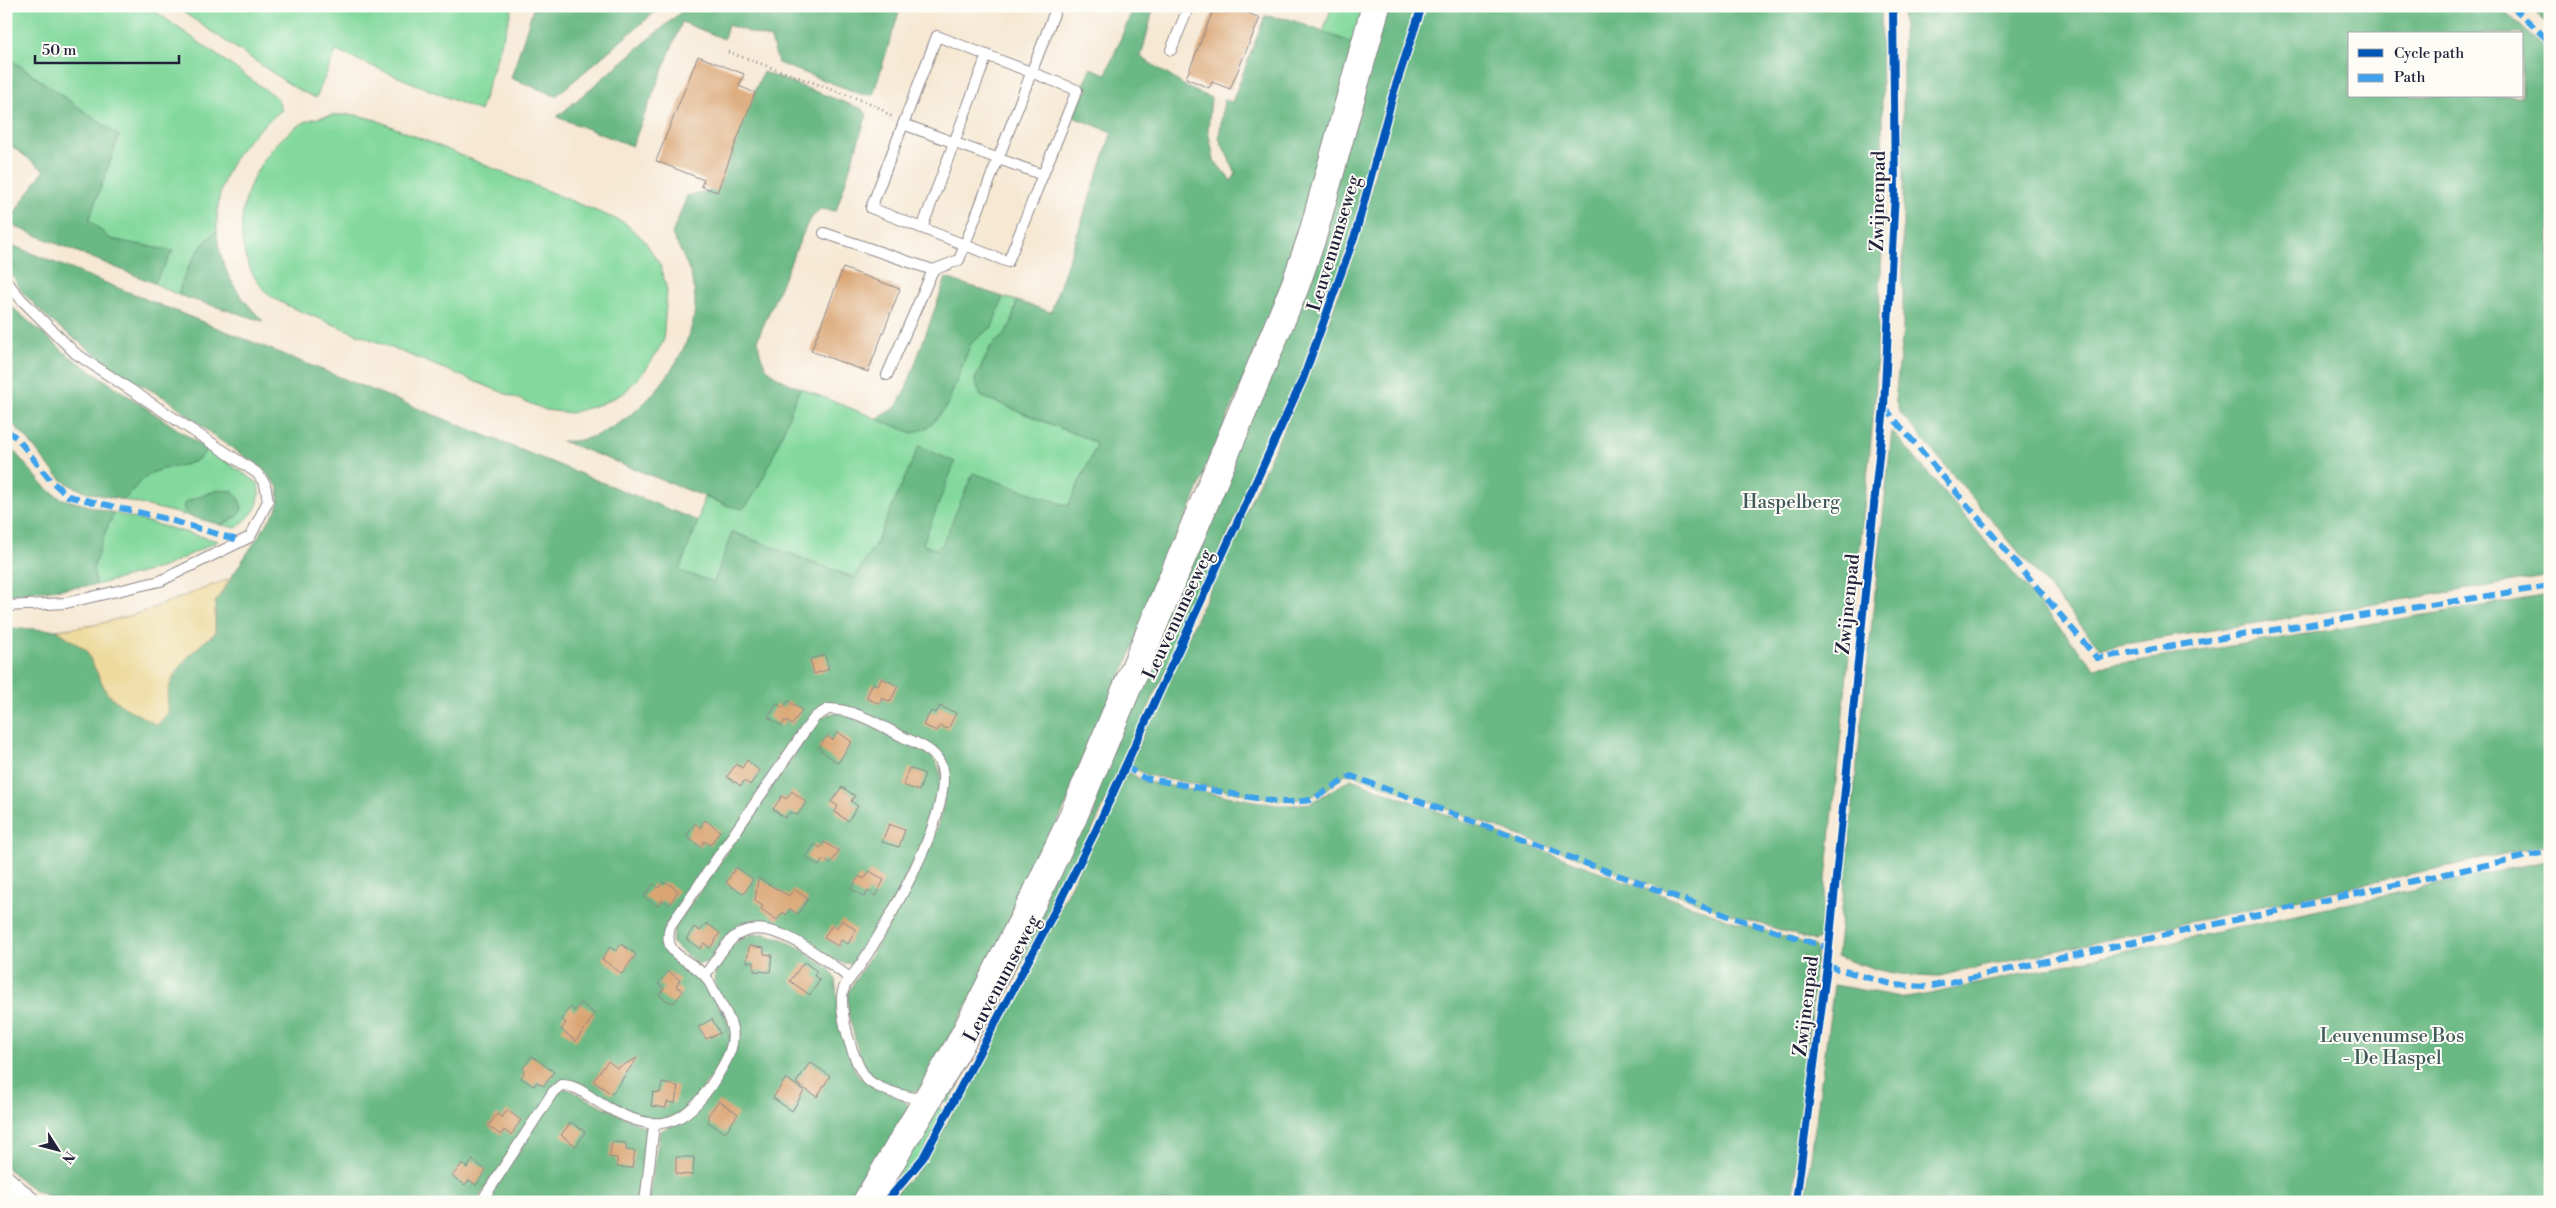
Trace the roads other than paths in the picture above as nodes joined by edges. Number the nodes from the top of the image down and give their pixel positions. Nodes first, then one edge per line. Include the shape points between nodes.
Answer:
1 (1057, 6) edge
2 (1189, 6) edge
3 (1376, 6) edge
4 (1171, 50) dead end
5 (987, 55) junction
6 (1032, 73) junction
7 (903, 124) junction
8 (953, 142) junction
9 (998, 159) junction
10 (1043, 175) junction
11 (922, 228) junction
12 (824, 233) dead end
13 (965, 245) junction
14 (933, 270) junction
15 (6, 280) edge
16 (887, 375) dead end
17 (6, 606) edge
18 (705, 975) junction
19 (850, 978) junction
20 (926, 1101) junction
21 (654, 1125) junction
22 (6, 1181) edge
23 (30, 1202) edge
24 (480, 1202) edge
25 (645, 1202) edge
26 (867, 1202) edge

1 - 6 lane
2 - 4 lane
3 - 20 main road, Leuvenumseweg via 1312,237 1263,366 1068,827 990,990
5 - 6 lane
5 - 7 lane via 937,36
5 - 8 lane
6 - 9 lane
6 - 10 lane via 1076,90
7 - 8 lane
7 - 11 lane via 870,208
8 - 9 lane
8 - 11 lane
9 - 10 lane
9 - 13 lane
10 - 13 lane via 1008,262
11 - 13 lane
12 - 14 lane
13 - 14 lane via 959,260
14 - 16 lane
15 - 17 lane via 75,353 256,472 265,484 268,501 250,537 160,580 66,603
18 - 19 lane via 732,939 742,932 768,929 806,947
18 - 19 lane via 673,951 667,937 670,927 806,729 828,709 839,709 854,713 923,747 938,759 942,773 941,802 931,833 904,891
18 - 21 lane via 728,1016 734,1042 711,1086 689,1112 678,1119
19 - 20 lane via 843,990 843,1013 858,1067 870,1082
20 - 26 main road, Leuvenumseweg
21 - 24 lane via 605,1107 578,1088 562,1085 553,1092
21 - 25 lane
22 - 23 street

